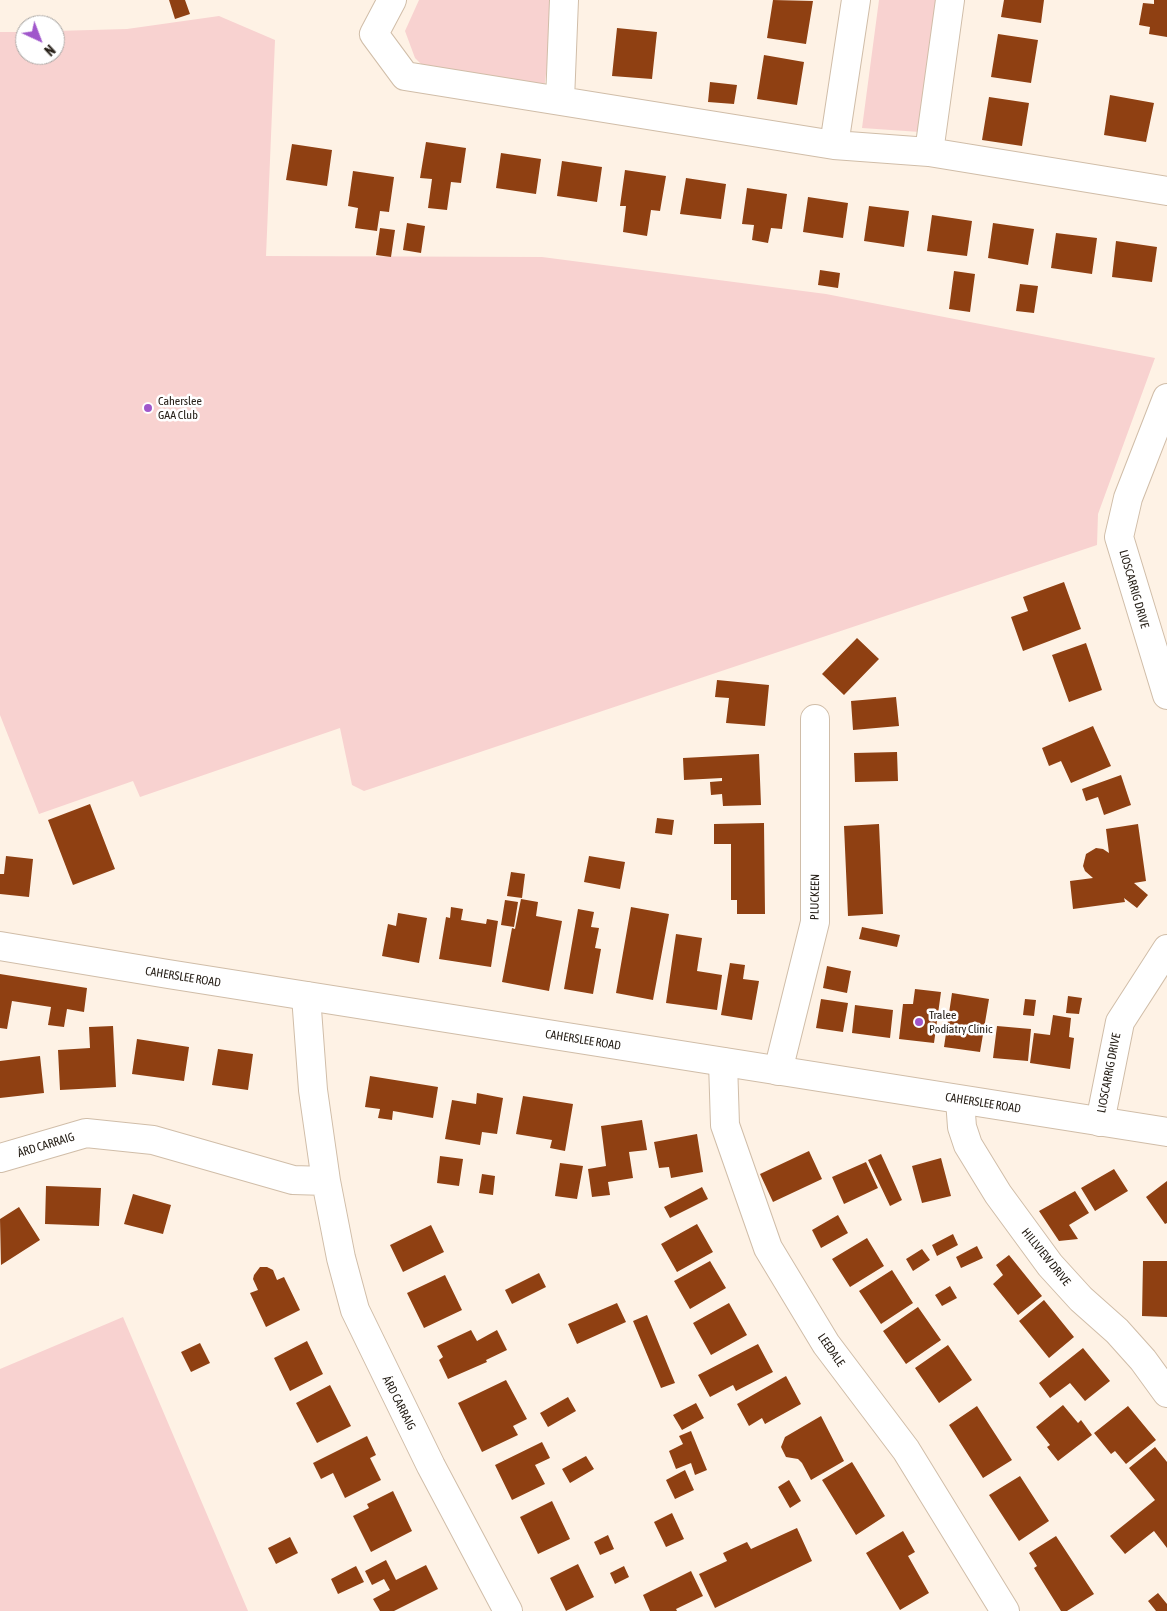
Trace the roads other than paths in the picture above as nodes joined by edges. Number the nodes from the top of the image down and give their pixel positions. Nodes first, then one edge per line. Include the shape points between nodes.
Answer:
1 (392, 0) edge
2 (564, 0) edge
3 (856, 0) edge
4 (950, 0) edge
5 (560, 100) junction
6 (834, 145) junction
7 (929, 152) junction
8 (1167, 191) edge
9 (1167, 398) edge
10 (1167, 695) edge
11 (815, 719) dead end
12 (0, 946) edge
13 (1167, 949) edge
14 (306, 996) junction
15 (723, 1062) junction
16 (778, 1071) junction
17 (960, 1100) junction
18 (1100, 1122) junction
19 (1167, 1132) edge
20 (0, 1158) edge
21 (326, 1181) junction
22 (1167, 1393) edge
23 (508, 1611) edge
24 (1005, 1611) edge

1 - 5 street via 374,34 405,76
2 - 5 street
3 - 6 street
4 - 7 street
5 - 6 street
6 - 7 street
7 - 8 street
9 - 10 street, LIOSCARRIG DRIVE via 1128,498 1119,537
11 - 16 street, PLUCKEEN via 815,922
12 - 14 street, CAHERSLEE ROAD
13 - 18 street, LIOSCARRIG DRIVE via 1120,1022
14 - 15 street, CAHERSLEE ROAD
14 - 21 street, ÁRD CARRAIG via 313,1090
15 - 16 street, CAHERSLEE ROAD
15 - 24 street, LEEDALE via 725,1125 768,1248 826,1344 906,1450
16 - 17 street, CAHERSLEE ROAD
17 - 18 street, CAHERSLEE ROAD
17 - 22 street, HILLVIEW DRIVE via 962,1127 968,1145 998,1194 1050,1265 1143,1360
18 - 19 street, CAHERSLEE ROAD
20 - 21 street, ÁRD CARRAIG via 86,1133 153,1140 293,1180
21 - 23 street, ÁRD CARRAIG via 355,1310 431,1466

